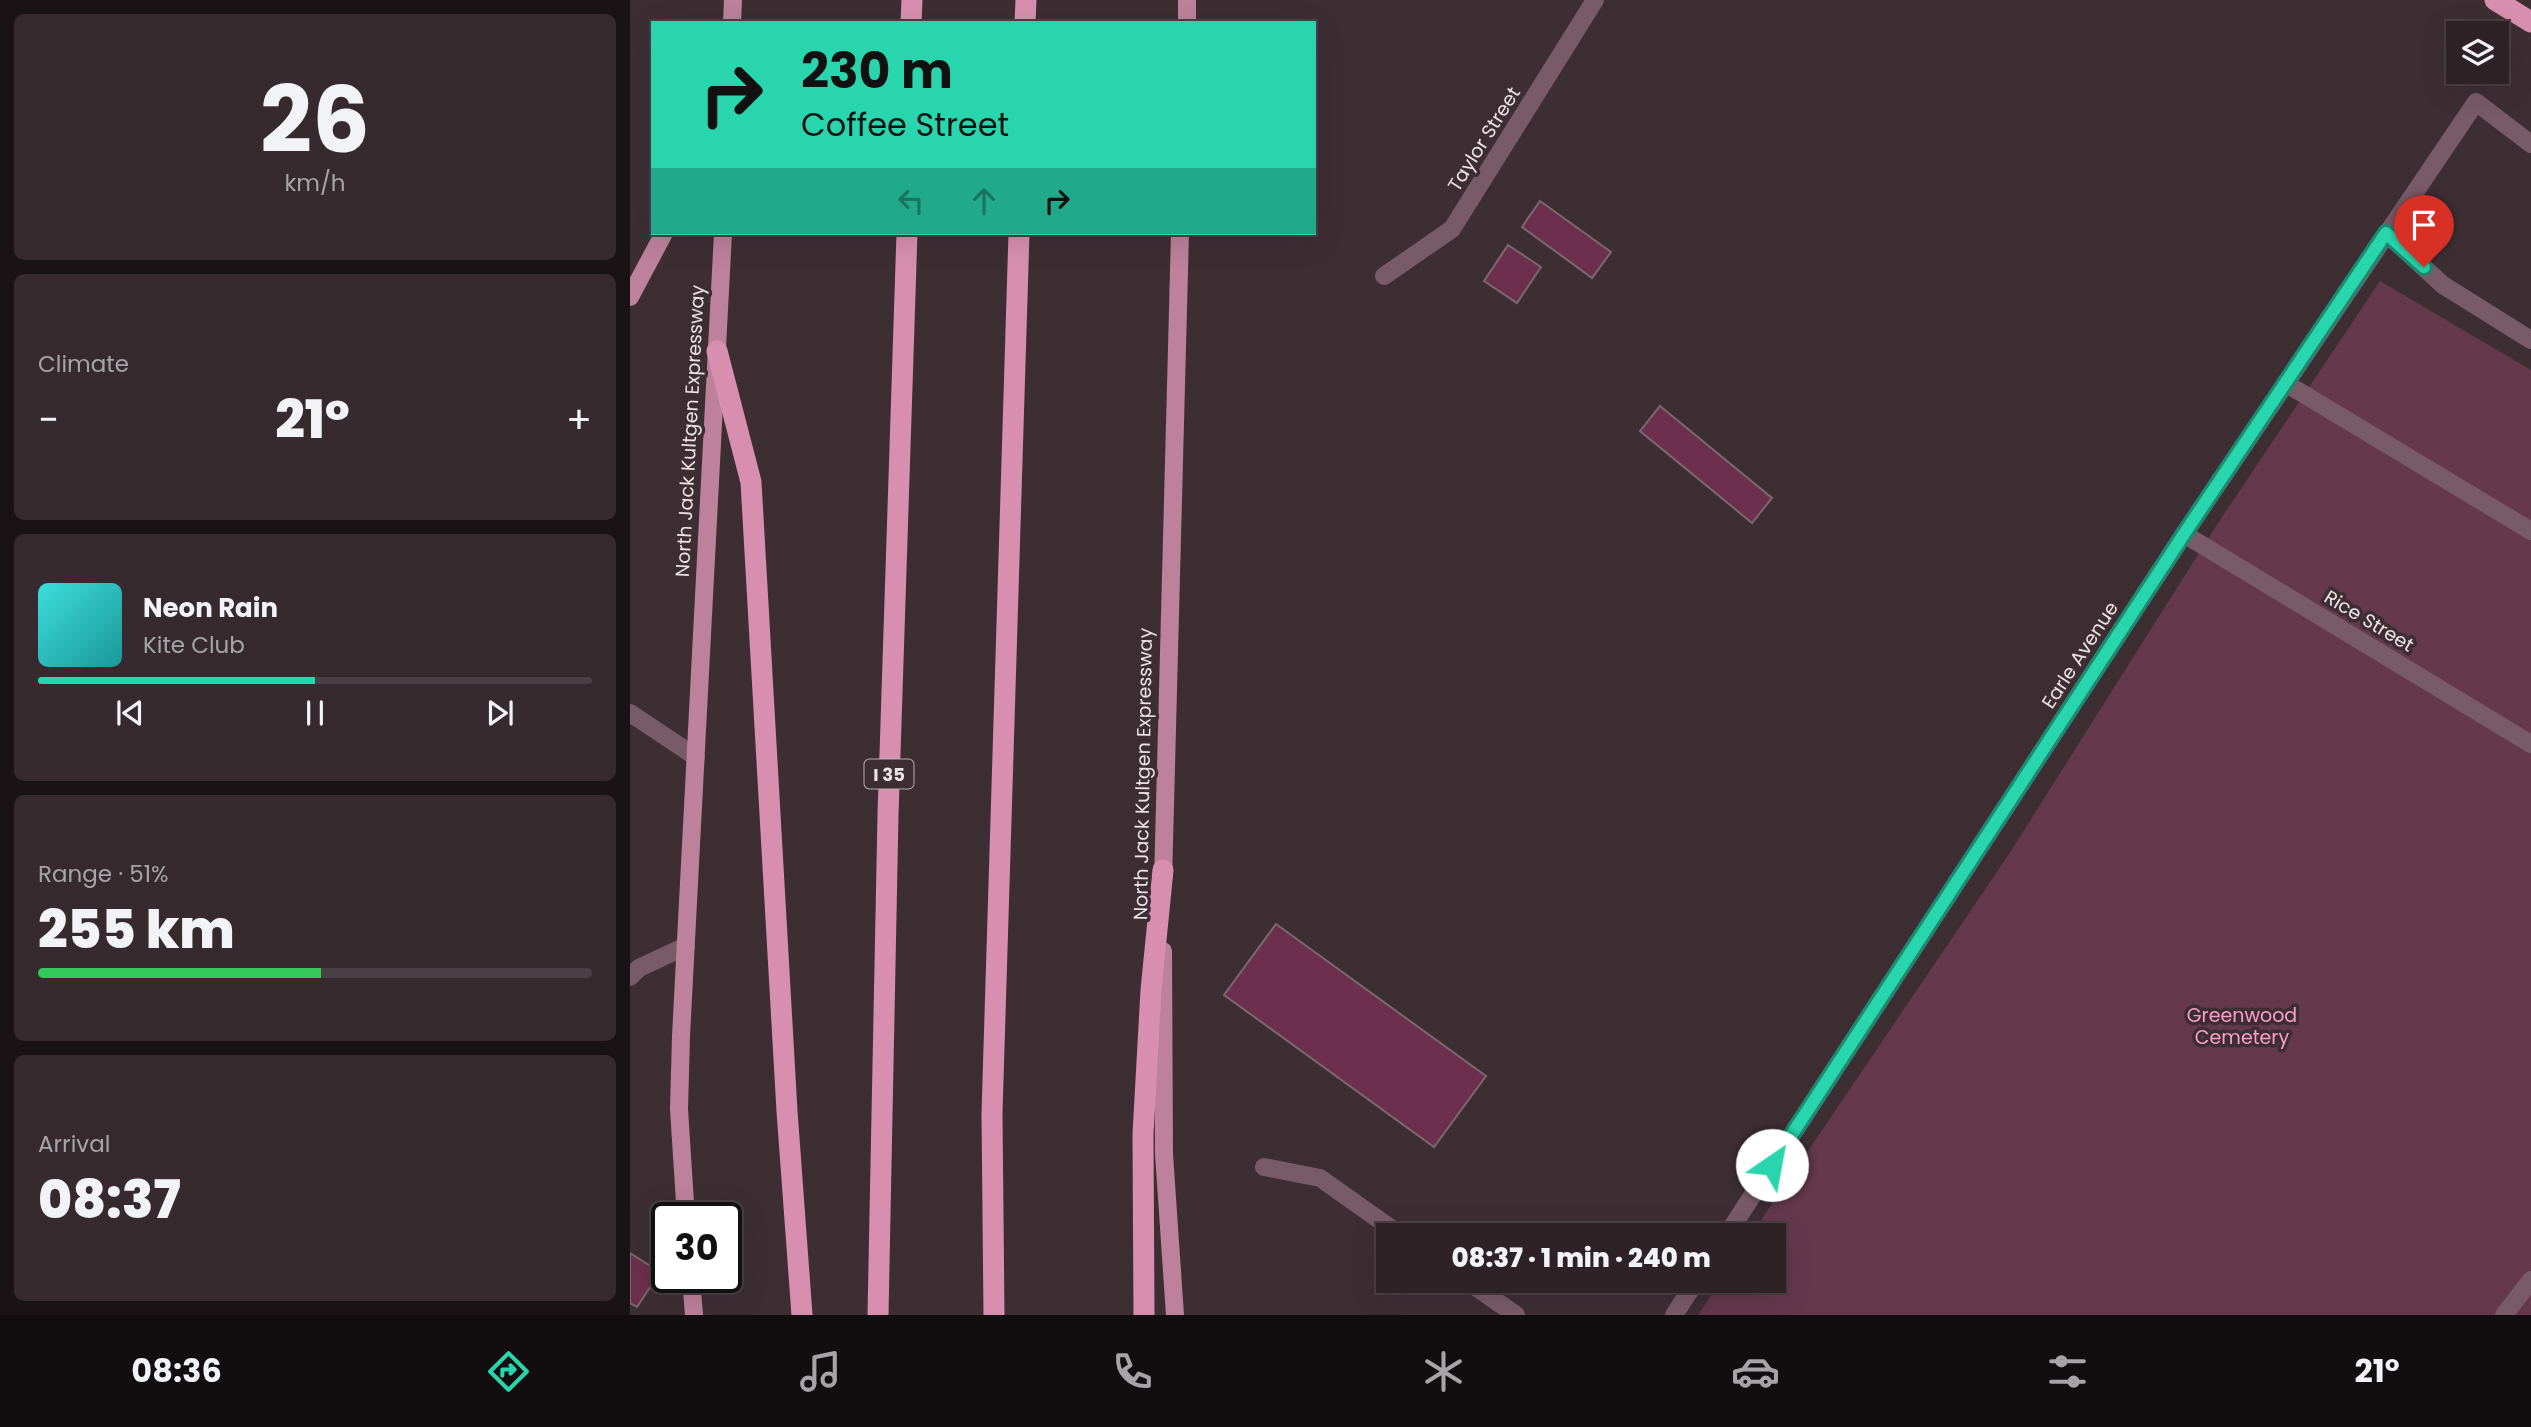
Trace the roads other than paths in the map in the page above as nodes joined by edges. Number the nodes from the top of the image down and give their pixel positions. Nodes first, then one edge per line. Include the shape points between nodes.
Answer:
1 (733, 0) edge
2 (912, 0) edge
3 (1026, 0) edge
4 (1187, 0) edge
5 (1595, 0) edge
6 (2496, 0) edge
7 (732, 21) edge
8 (911, 21) edge
9 (1025, 21) edge
10 (1187, 21) edge
11 (2531, 22) edge
12 (2531, 144) edge
13 (2386, 233) junction
14 (663, 235) edge
15 (723, 235) edge
16 (907, 235) edge
17 (1019, 235) edge
18 (1181, 235) edge
19 (1384, 276) dead end
20 (630, 298) edge
21 (2531, 340) edge
22 (717, 351) junction
23 (2286, 383) junction
24 (2531, 531) edge
25 (2184, 534) junction
26 (630, 713) edge
27 (2531, 744) edge
28 (696, 757) junction
29 (1163, 870) junction
30 (686, 946) junction
31 (630, 977) edge
32 (1264, 1167) dead end
33 (685, 1202) edge
34 (1384, 1223) edge
35 (1734, 1223) edge
36 (2531, 1280) edge
37 (692, 1293) edge
38 (1484, 1293) edge
39 (1688, 1293) edge
40 (694, 1315) edge
41 (802, 1315) edge
42 (878, 1315) edge
43 (994, 1315) edge
44 (1143, 1315) edge
45 (1175, 1315) edge
46 (1516, 1315) edge
47 (1674, 1315) edge
48 (2504, 1315) edge

1 - 7 main road
2 - 8 highway
3 - 9 highway
4 - 10 main road
5 - 19 street, Taylor Street via 1452,229
6 - 11 highway
12 - 13 street, Earle Avenue via 2476,102
13 - 21 street via 2443,285
13 - 23 street, Earle Avenue
14 - 20 main road
15 - 22 main road, North Jack Kultgen Expressway
16 - 42 highway, I 35 via 888,801
17 - 43 highway via 992,1112
18 - 29 main road, North Jack Kultgen Expressway
22 - 28 main road, North Jack Kultgen Expressway
22 - 41 highway via 751,482
23 - 24 street
23 - 25 street, Earle Avenue
25 - 27 street, Rice Street
25 - 35 street, Earle Avenue
26 - 28 street
28 - 30 main road, North Jack Kultgen Expressway
29 - 44 highway via 1143,1134
29 - 45 main road, North Jack Kultgen Expressway via 1164,1154
30 - 31 street via 639,968
30 - 33 main road, North Jack Kultgen Expressway via 679,1109
32 - 34 street via 1320,1178
36 - 48 street
37 - 40 main road
38 - 46 street
39 - 47 street

